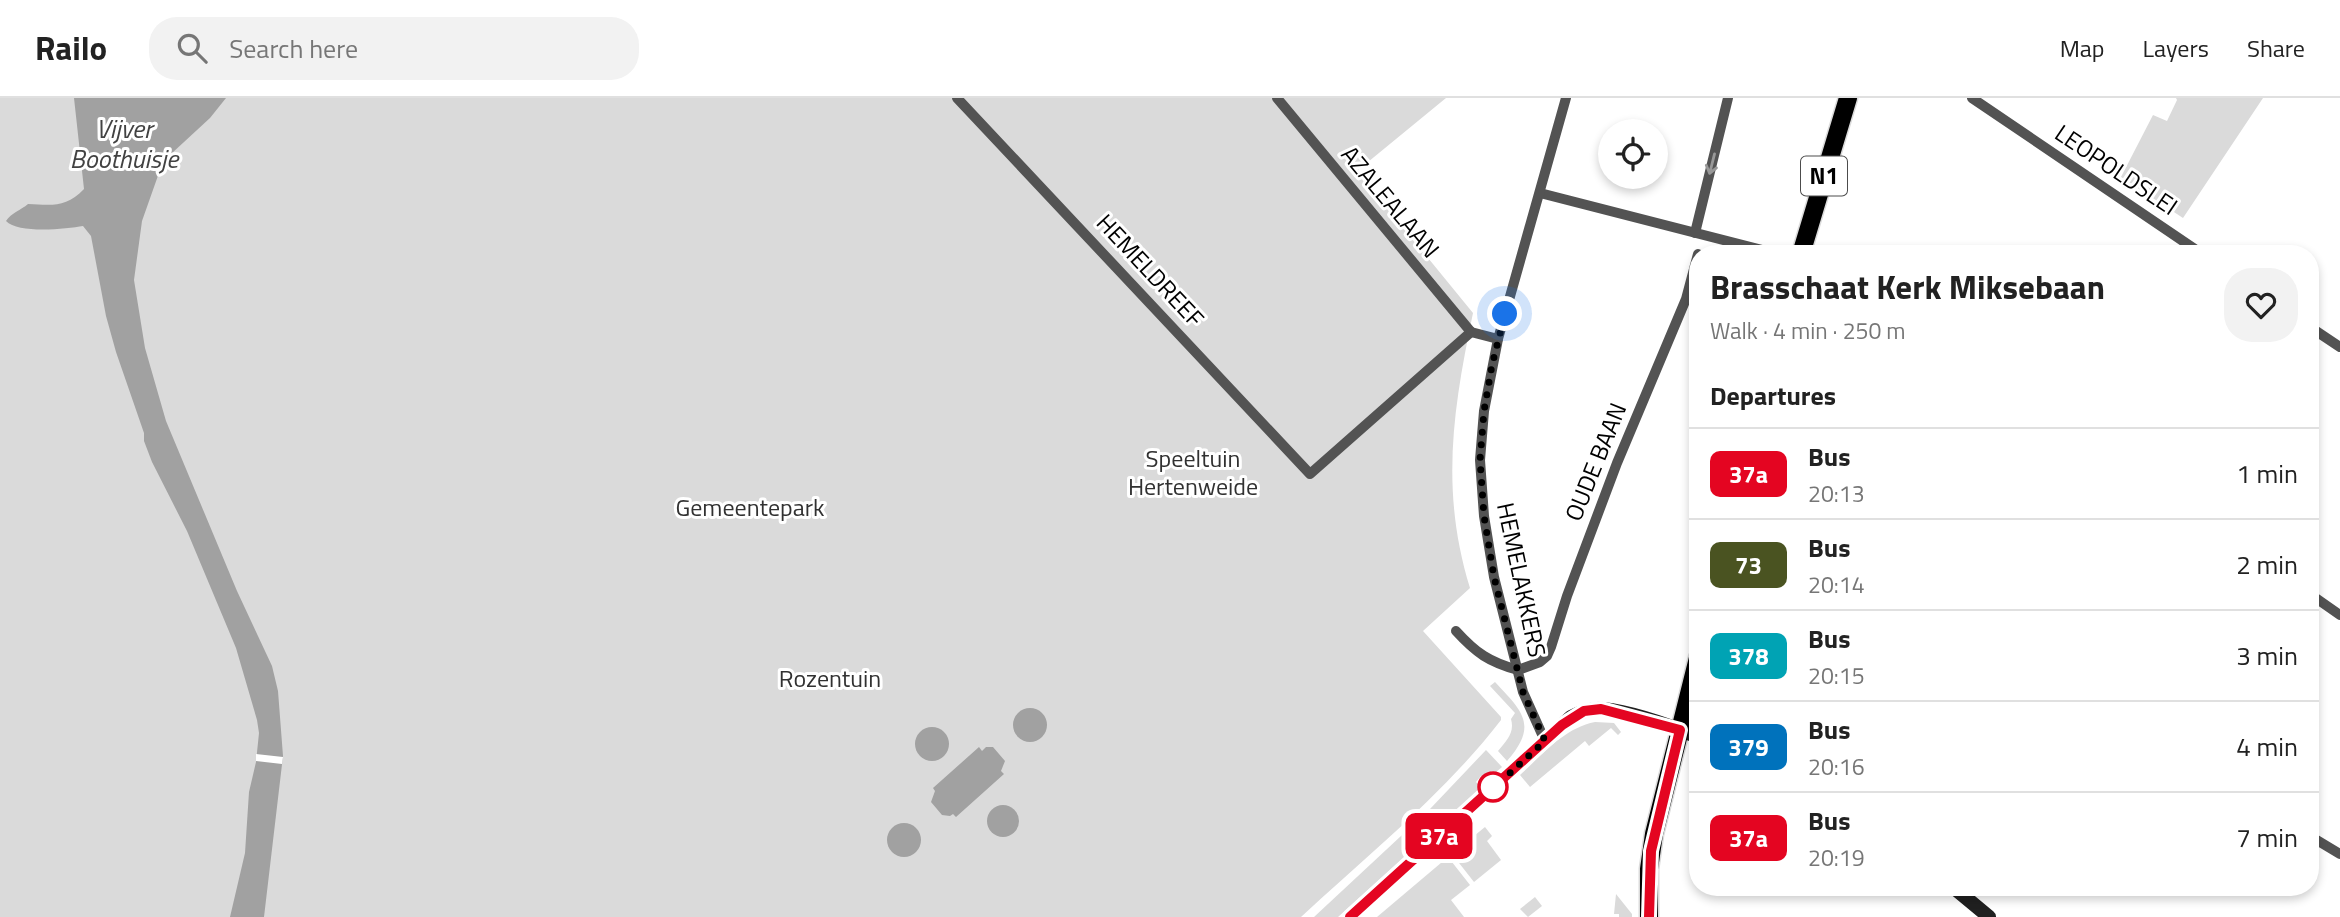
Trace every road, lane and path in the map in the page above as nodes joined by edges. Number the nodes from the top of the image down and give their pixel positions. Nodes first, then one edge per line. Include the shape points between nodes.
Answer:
1 (957, 98) edge
2 (1277, 98) edge
3 (1566, 98) edge
4 (1728, 98) edge
5 (1848, 98) edge
6 (1972, 98) edge
7 (1540, 193) junction
8 (1699, 234) junction
9 (1698, 245) edge
10 (1743, 245) edge
11 (1804, 245) edge
12 (2189, 245) edge
13 (1689, 288) edge
14 (1471, 332) junction
15 (2319, 333) edge
16 (1498, 338) junction
17 (2340, 347) edge
18 (2319, 600) edge
19 (2340, 615) edge
20 (1456, 631) dead end
21 (1518, 670) junction
22 (1689, 694) edge
23 (1680, 730) junction
24 (1689, 734) edge
25 (1545, 741) junction
26 (2319, 841) edge
27 (2340, 854) edge
28 (1964, 896) edge
29 (1350, 917) edge
30 (1648, 917) edge
31 (1989, 917) edge

1 - 14 street, HEMELDREEF via 1311,474
2 - 14 street, AZALEALAAN
3 - 7 street, HEMELAKKERS
4 -> 8 street, OUDE BAAN
5 - 11 main road, N1
6 - 12 street, LEOPOLDSLEI
7 - 8 street
7 - 16 street, HEMELAKKERS
8 - 9 street, OUDE BAAN
8 - 10 street
13 - 21 street, OUDE BAAN via 1601,504 1547,656
14 - 16 street
15 - 17 street
16 - 21 street, HEMELAKKERS via 1484,411 1481,483 1494,577
18 - 19 street
20 - 21 street via 1473,650
21 - 25 street, HEMELAKKERS
22 - 23 main road
23 - 24 main road
23 - 25 main road via 1601,709 1572,717
23 - 30 main road via 1651,851
25 - 29 main road
26 - 27 street
28 - 31 main road

